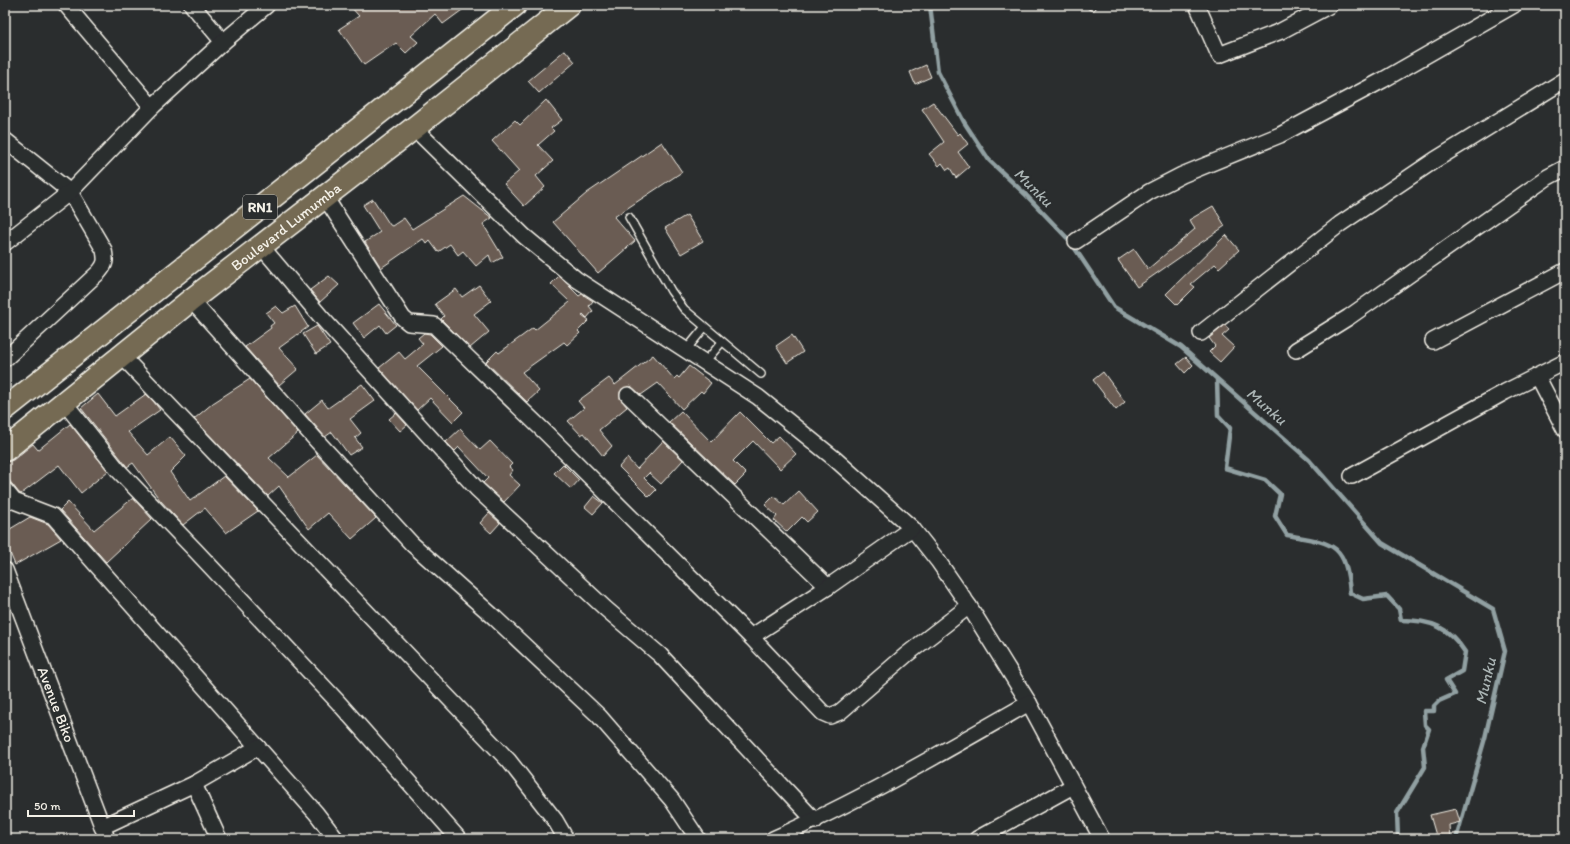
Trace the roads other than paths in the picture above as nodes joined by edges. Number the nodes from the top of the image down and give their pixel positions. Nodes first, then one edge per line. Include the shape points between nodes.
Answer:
1 (66, 5) edge
2 (192, 5) edge
3 (267, 5) edge
4 (569, 5) edge
5 (1197, 5) edge
6 (1330, 5) edge
7 (1514, 5) edge
8 (512, 6) edge
9 (223, 42) junction
10 (1565, 80) edge
11 (152, 107) junction
12 (414, 128) junction
13 (5, 140) edge
14 (1565, 168) edge
15 (70, 192) junction
16 (325, 197) junction
17 (629, 217) dead end
18 (1076, 241) dead end
19 (5, 243) edge
20 (261, 246) junction
21 (1565, 271) edge
22 (191, 300) junction
23 (704, 328) junction
24 (1200, 333) dead end
25 (1433, 341) dead end
26 (722, 342) junction
27 (686, 350) junction
28 (1296, 350) dead end
29 (121, 355) junction
30 (5, 359) edge
31 (705, 362) junction
32 (1565, 362) edge
33 (761, 374) dead end
34 (1537, 376) junction
35 (628, 395) dead end
36 (64, 402) junction
37 (5, 409) edge
38 (1565, 430) edge
39 (5, 450) edge
40 (1352, 476) dead end
41 (5, 490) edge
42 (912, 528) junction
43 (5, 570) edge
44 (828, 587) junction
45 (969, 606) junction
46 (751, 637) junction
47 (1029, 703) junction
48 (258, 747) junction
49 (194, 784) junction
50 (1073, 786) junction
51 (815, 821) junction
52 (104, 833) edge
53 (219, 839) edge
54 (336, 839) edge
55 (459, 839) edge
56 (566, 839) edge
57 (698, 839) edge
58 (773, 839) edge
59 (977, 839) edge
60 (1102, 839) edge

1 - 11 street
2 - 9 street
3 - 9 street
4 - 12 highway, Boulevard Lumumba / RN1
5 - 6 street via 1219,55 1281,31
7 - 18 street via 1280,135 1182,175 1149,192
8 - 37 highway, Boulevard Lumumba / RN1
9 - 11 street
10 - 24 street via 1435,160 1340,224
11 - 15 street
12 - 16 highway, Boulevard Lumumba / RN1
12 - 27 street via 524,236 576,279
13 - 15 street
14 - 28 street via 1350,317
15 - 19 street
15 - 30 street via 104,250 105,265
16 - 20 highway, Boulevard Lumumba / RN1
16 - 46 street via 403,318 409,323 434,325
17 - 23 lane via 671,291 684,309
20 - 22 highway, Boulevard Lumumba / RN1
20 - 51 street via 322,318 477,489 660,656
21 - 25 street
22 - 29 highway, Boulevard Lumumba / RN1
22 - 57 street via 316,442 412,544 599,716 672,800
23 - 26 lane
23 - 27 lane
26 - 31 lane
26 - 33 lane
27 - 31 street
29 - 36 highway, Boulevard Lumumba / RN1
29 - 56 street via 509,761 555,820
31 - 42 street via 758,397 835,459
32 - 34 street
34 - 38 street
34 - 40 street
35 - 44 street
36 - 39 highway, Boulevard Lumumba / RN1
36 - 55 street via 118,470 337,701
41 - 48 street via 14,500 53,516
42 - 44 street
42 - 45 street
43 - 52 street, Avenue Biko
44 - 46 street
45 - 46 street via 840,712 830,716 823,713
45 - 47 street
47 - 50 street
47 - 51 street
48 - 49 street
48 - 54 street
49 - 52 street
49 - 53 street
50 - 59 street
50 - 60 street
51 - 58 street

